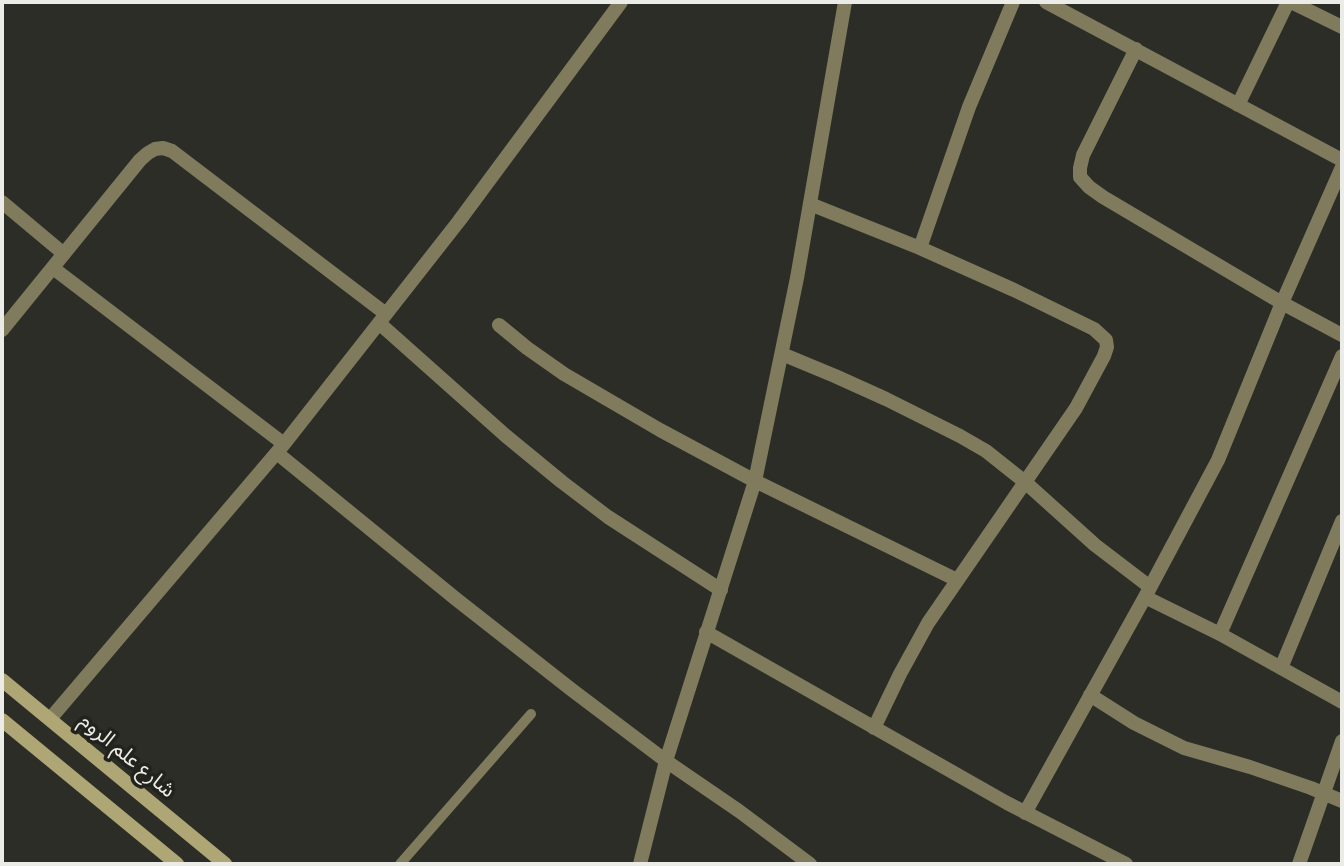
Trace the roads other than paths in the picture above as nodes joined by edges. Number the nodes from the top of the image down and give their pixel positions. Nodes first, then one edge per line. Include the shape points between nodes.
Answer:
1 (621, 2) edge
2 (845, 2) edge
3 (1013, 2) edge
4 (1046, 2) edge
5 (1289, 2) edge
6 (1072, 8) edge
7 (1342, 27) edge
8 (1136, 50) junction
9 (1238, 104) junction
10 (1342, 160) edge
11 (1342, 167) edge
12 (2, 202) edge
13 (810, 204) junction
14 (920, 248) junction
15 (64, 254) junction
16 (52, 268) junction
17 (1282, 303) junction
18 (383, 318) junction
19 (499, 325) dead end
20 (2, 330) edge
21 (1342, 335) edge
22 (782, 355) junction
23 (1342, 356) edge
24 (280, 448) junction
25 (755, 481) junction
26 (1025, 482) junction
27 (1342, 521) edge
28 (957, 580) junction
29 (721, 590) junction
30 (1148, 592) junction
31 (706, 632) junction
32 (1220, 635) junction
33 (1282, 668) junction
34 (2, 680) edge
35 (1090, 695) junction
36 (1342, 702) edge
37 (531, 714) dead end
38 (50, 719) junction
39 (2, 720) edge
40 (874, 728) junction
41 (1342, 741) edge
42 (666, 761) junction
43 (1324, 793) junction
44 (1342, 801) edge
45 (1025, 813) junction
46 (177, 864) edge
47 (225, 864) edge
48 (400, 864) edge
49 (640, 864) edge
50 (810, 864) edge
51 (1126, 864) edge
52 (1299, 864) edge

1 - 18 street
2 - 13 street
3 - 14 street via 969,107
4 - 6 street
5 - 7 street
5 - 9 street
6 - 8 street
8 - 9 street
8 - 17 street via 1083,155 1080,177 1103,197
9 - 10 street
11 - 17 street
12 - 15 street
13 - 14 street
13 - 22 street
14 - 26 street via 1094,329 1106,340 1104,356 1076,408
15 - 16 street
15 - 18 street via 140,160 163,148
16 - 20 street
16 - 24 street
17 - 21 street
17 - 30 street via 1218,460
18 - 24 street
18 - 29 street via 506,436 562,482
19 - 25 street via 597,395
22 - 25 street
22 - 26 street via 960,436
23 - 32 street
24 - 38 street
24 - 42 street via 456,599
25 - 28 street
25 - 29 street
26 - 28 street
26 - 30 street
27 - 33 street
28 - 40 street via 918,642
29 - 31 street
30 - 32 street
30 - 35 street
31 - 40 street
31 - 42 street
32 - 33 street
33 - 36 street
34 - 38 street, شارع علم الروم
35 - 43 street via 1184,748
35 - 45 street
37 - 48 lane
38 - 47 street, شارع علم الروم
39 - 46 street
40 - 45 street
41 - 43 street
42 - 49 street
42 - 50 street
43 - 44 street
43 - 52 street
45 - 51 street

